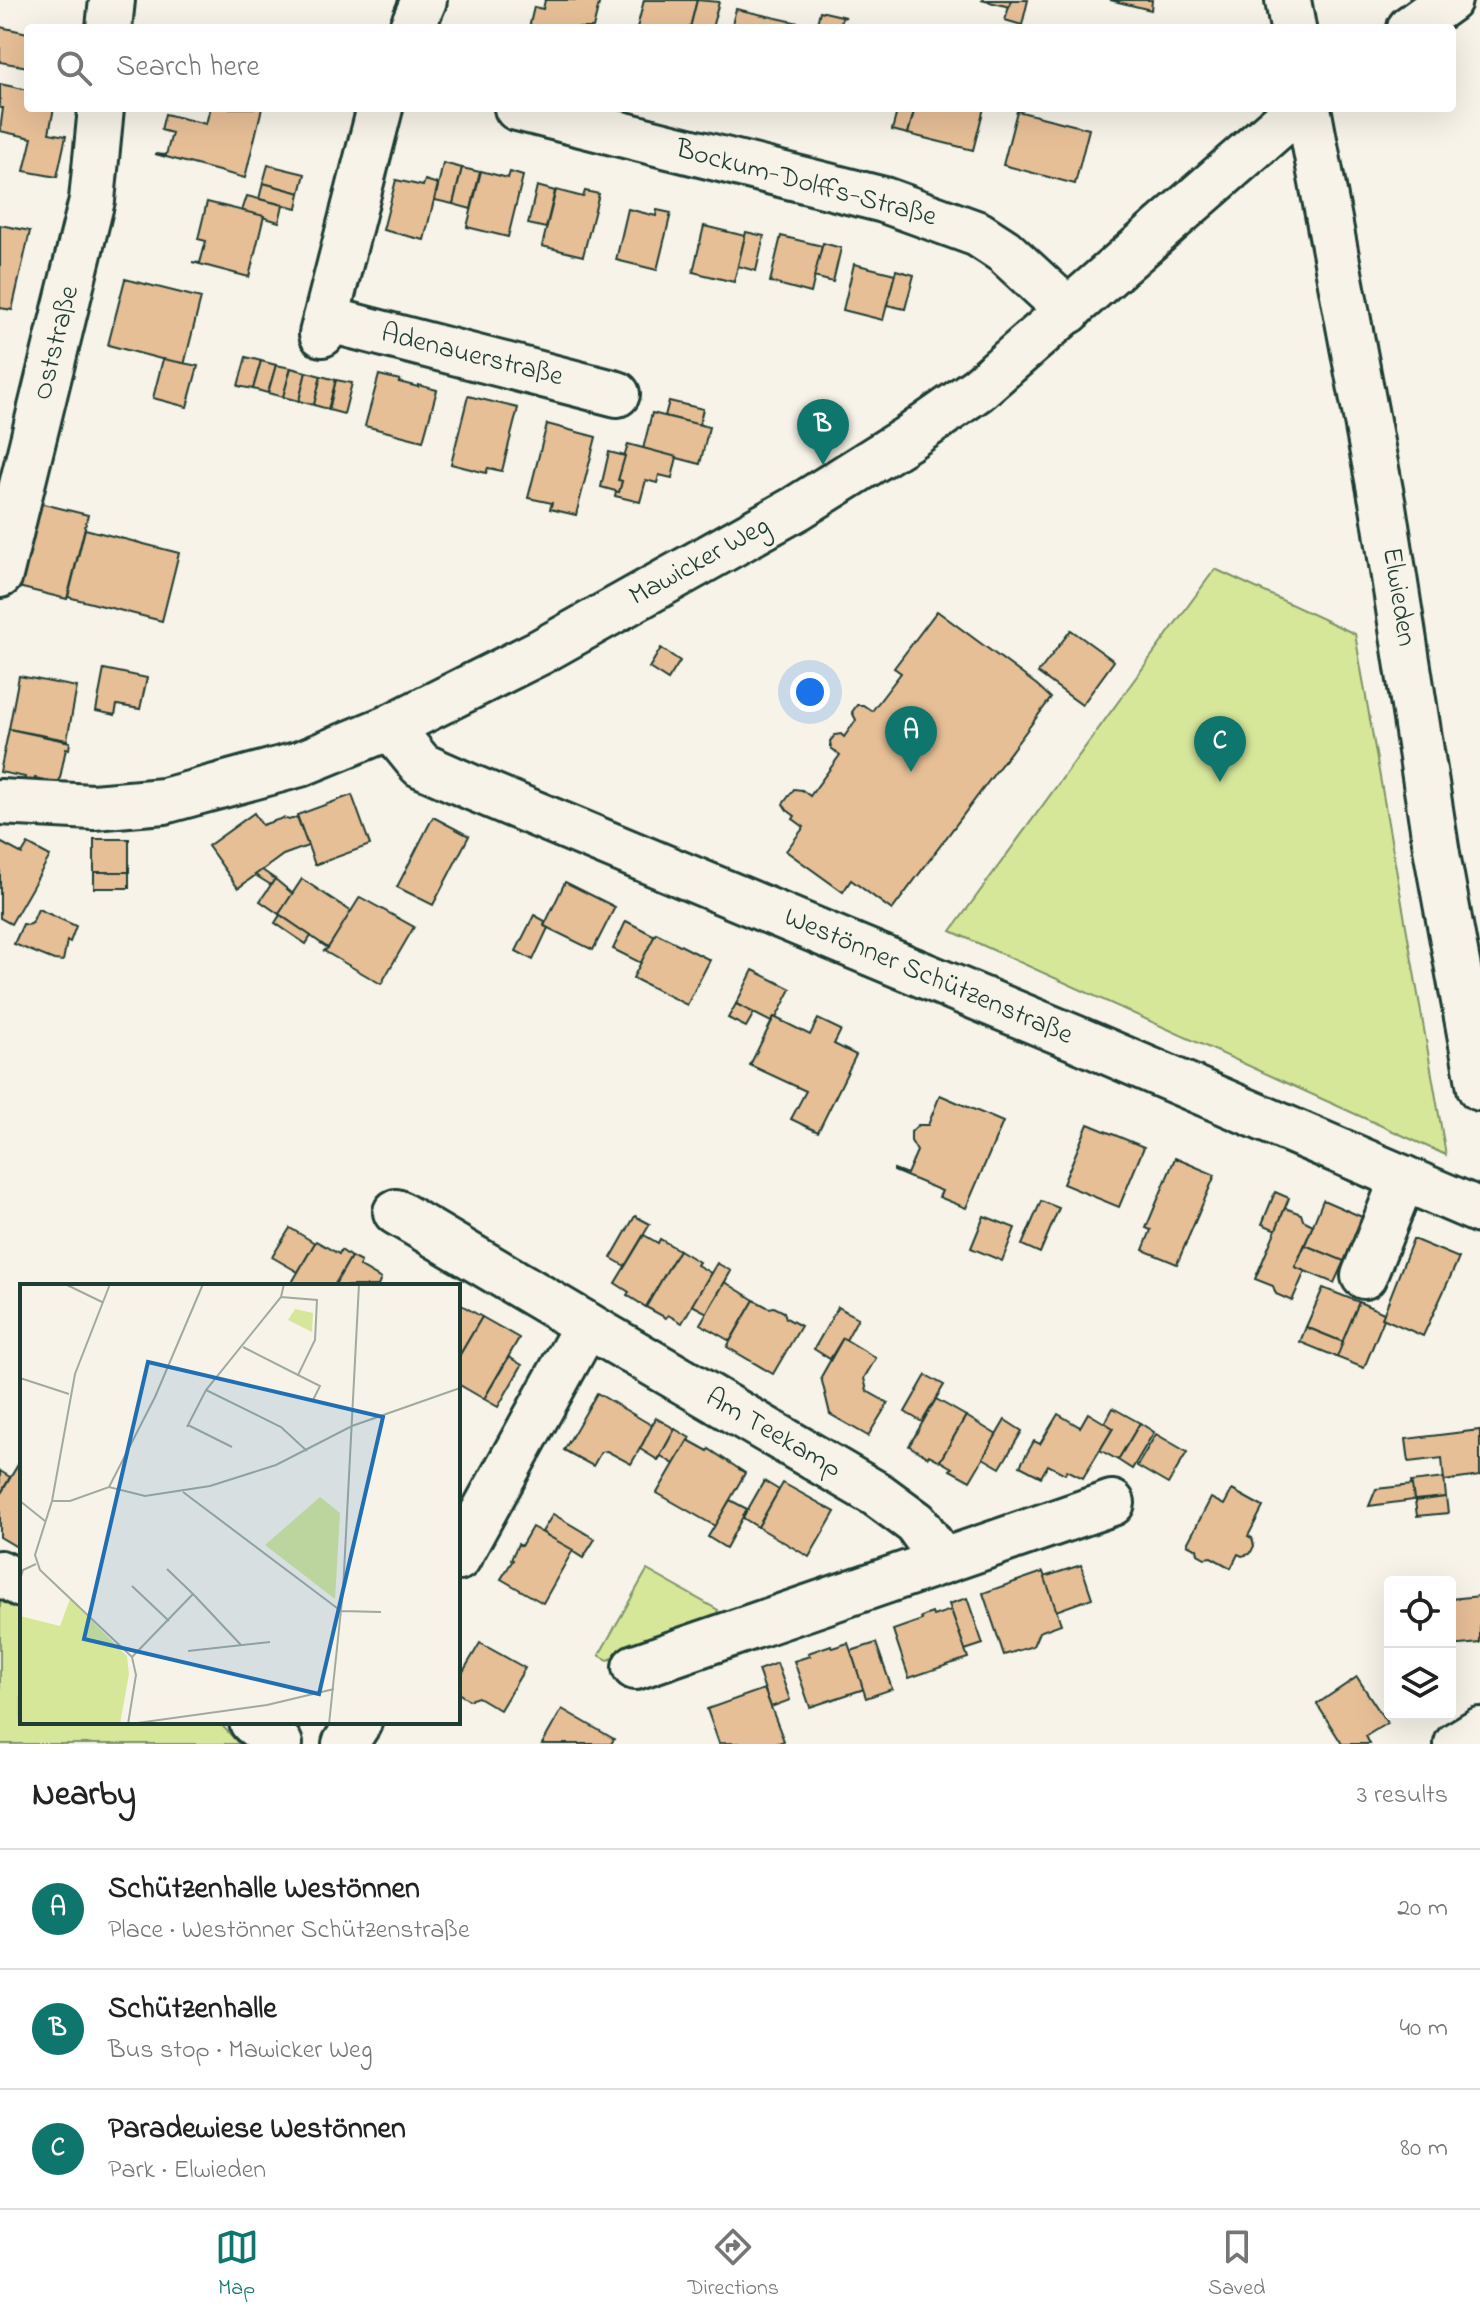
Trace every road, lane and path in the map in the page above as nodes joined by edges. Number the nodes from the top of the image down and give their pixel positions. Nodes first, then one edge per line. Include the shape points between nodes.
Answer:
1 (112, 0) edge
2 (424, 0) edge
3 (1288, 0) edge
4 (1449, 0) edge
5 (109, 24) edge
6 (414, 24) edge
7 (1292, 24) edge
8 (1416, 24) edge
9 (101, 112) edge
10 (379, 112) edge
11 (533, 112) edge
12 (1294, 112) edge
13 (1309, 112) edge
14 (1069, 311) junction
15 (617, 394) dead end
16 (0, 575) edge
17 (390, 727) junction
18 (0, 802) edge
19 (1480, 1088) edge
20 (1403, 1178) junction
21 (1480, 1211) edge
22 (396, 1212) dead end
23 (1364, 1276) dead end
24 (587, 1325) junction
25 (1112, 1503) dead end
26 (470, 1507) edge
27 (460, 1550) edge
28 (943, 1561) junction
29 (0, 1573) edge
30 (20, 1584) edge
31 (635, 1667) dead end
32 (255, 1724) edge
33 (358, 1724) edge
34 (1480, 1730) edge
35 (280, 1744) edge
36 (345, 1744) edge
37 (1457, 1744) edge

1 - 5 street
2 - 6 street
3 - 7 street
4 - 8 street
9 - 16 street, Oststraße via 92,200
10 - 15 street, Adenauerstraße via 324,326
11 - 14 street, Bockum-Dolffs-Straße via 884,200 978,234
12 - 14 street, Mawicker Weg
13 - 19 street, Elwieden via 1383,506
14 - 17 street, Mawicker Weg via 978,389 809,500 540,652
17 - 18 street, Mawicker Weg via 300,764 164,801 93,807
17 - 20 street, Westönner Schützenstraße via 421,765
20 - 21 street, Westönner Schützenstraße
20 - 23 street
22 - 24 street, Am Teekamp
24 - 26 street
24 - 28 street, Am Teekamp via 878,1495 916,1523
25 - 28 street
26 - 27 street
28 - 31 street
29 - 30 street
32 - 35 street
33 - 36 street
34 - 37 street

